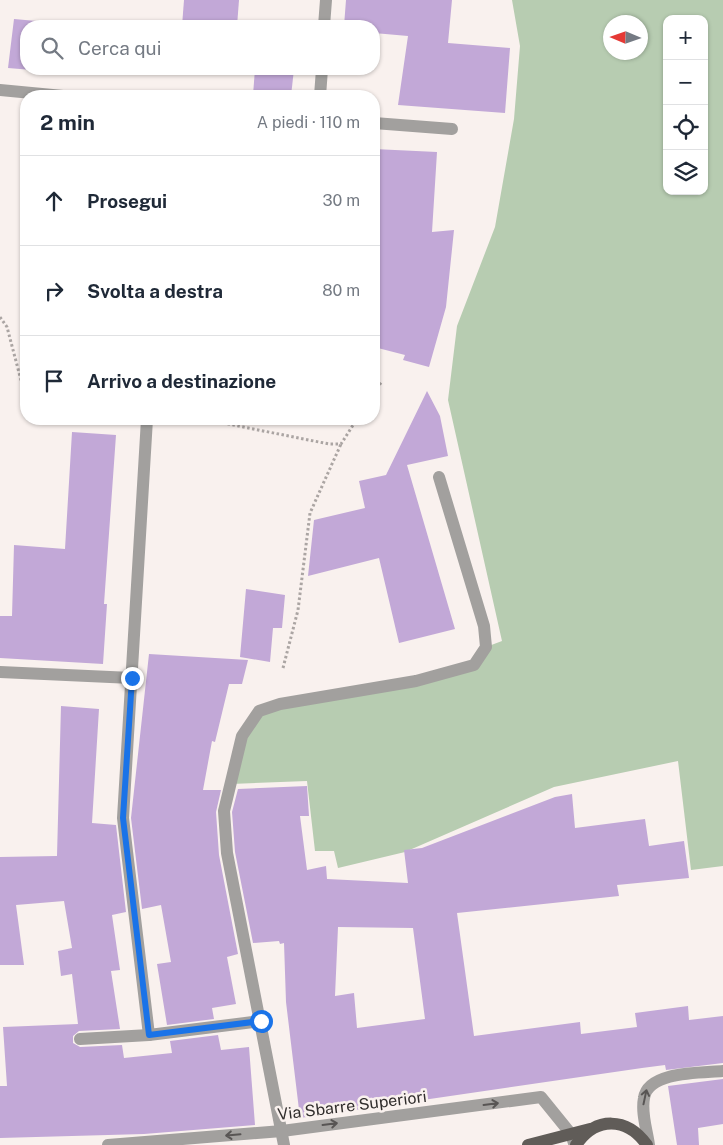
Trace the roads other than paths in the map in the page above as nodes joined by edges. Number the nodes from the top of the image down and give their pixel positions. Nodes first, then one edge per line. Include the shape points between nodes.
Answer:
1 (326, 0) edge
2 (324, 20) edge
3 (322, 75) edge
4 (0, 90) edge
5 (320, 90) edge
6 (20, 92) edge
7 (380, 123) edge
8 (452, 129) dead end
9 (147, 425) edge
10 (439, 476) dead end
11 (0, 672) edge
12 (132, 678) junction
13 (261, 1021) junction
14 (149, 1035) junction
15 (80, 1040) dead end
16 (723, 1071) edge
17 (282, 1131) junction
18 (574, 1141) edge
19 (108, 1145) edge
20 (284, 1145) edge
21 (528, 1145) edge
22 (648, 1145) edge

1 - 2 street
3 - 5 street
4 - 6 street
7 - 8 street
9 - 12 street
10 - 13 street via 484,626 486,647 474,665 416,681 280,704 259,711 242,736 224,811 227,853
11 - 12 street
12 - 14 street via 123,818
13 - 14 street
13 - 17 street
14 - 15 street
22 -> 16 street via 643,1104 651,1084 664,1078
17 -> 18 street, Via Sbarre Superiori via 540,1097
17 -> 19 street, Via Sbarre Superiori
17 - 20 street
18 - 21 main road
18 - 22 main road via 592,1128 617,1124 630,1128

